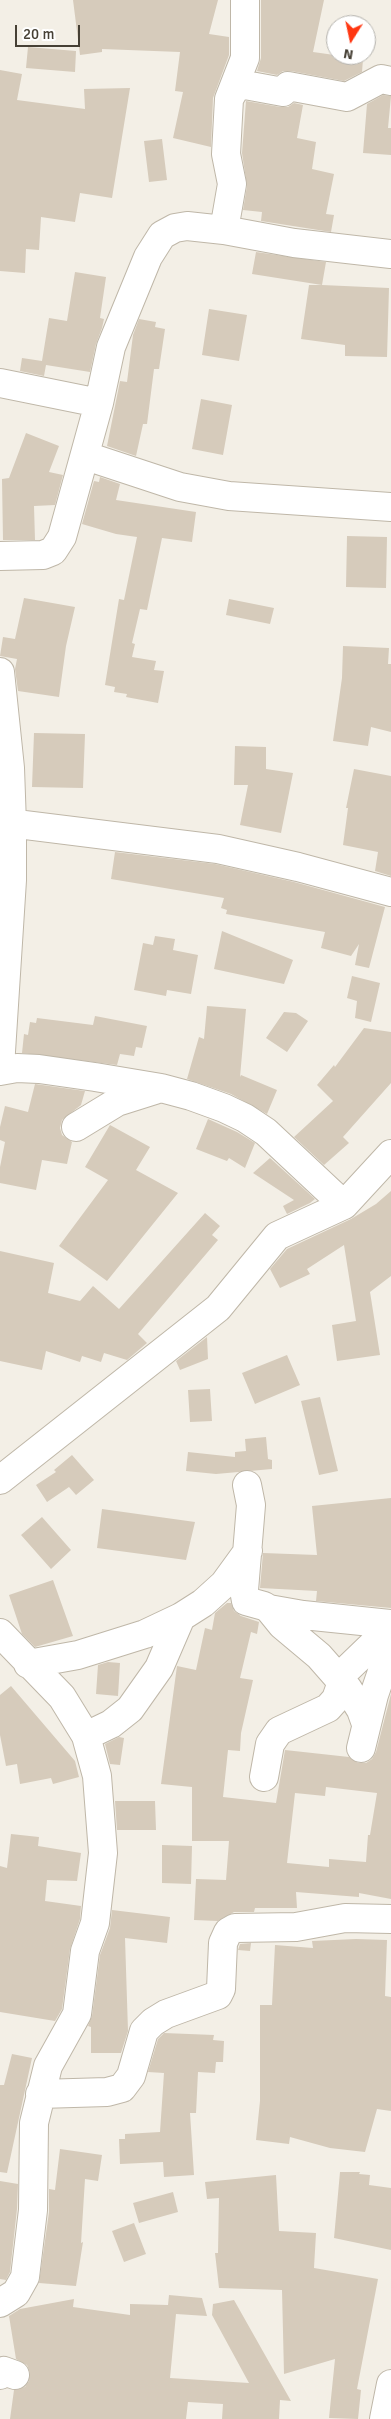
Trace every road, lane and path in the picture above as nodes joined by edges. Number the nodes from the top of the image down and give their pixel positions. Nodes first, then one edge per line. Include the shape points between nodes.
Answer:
1 (245, 0) edge
2 (391, 81) edge
3 (229, 99) junction
4 (224, 230) junction
5 (391, 254) edge
6 (0, 383) edge
7 (99, 403) junction
8 (86, 456) junction
9 (391, 507) edge
10 (0, 556) edge
11 (0, 672) edge
12 (6, 823) edge
13 (391, 892) edge
14 (0, 1067) edge
15 (0, 1071) edge
16 (161, 1088) junction
17 (76, 1127) dead end
18 (391, 1154) edge
19 (344, 1205) junction
20 (0, 1480) edge
21 (247, 1485) dead end
22 (249, 1550) junction
23 (269, 1609) junction
24 (181, 1617) junction
25 (391, 1625) edge
26 (0, 1633) edge
27 (391, 1645) edge
28 (28, 1664) junction
29 (340, 1680) junction
30 (86, 1736) junction
31 (264, 1776) dead end
32 (391, 1919) edge
33 (40, 2094) junction
34 (0, 2303) edge
35 (391, 2384) edge
36 (384, 2419) edge

1 - 3 street via 245,58
2 - 3 street via 381,79 347,97 288,86 283,92 245,85 236,87
3 - 4 street via 226,154 232,184
4 - 5 street via 294,243
4 - 7 street via 187,226 175,228 158,240 111,347
6 - 7 street
7 - 8 street
8 - 9 street via 180,487 229,496
8 - 10 street via 68,523 53,551 29,557
11 - 12 street via 10,768
12 - 13 street via 218,849
12 - 14 street via 12,880
15 - 16 street via 39,1069
16 - 17 street via 117,1102
16 - 19 street via 191,1096 245,1118 266,1132
18 - 19 street
19 - 20 street via 277,1236 218,1308
21 - 22 street via 251,1505
22 - 23 street via 244,1590 246,1601
22 - 24 street via 224,1584
23 - 25 street
23 - 29 street
24 - 28 street via 145,1634 78,1655
24 - 30 street via 159,1668 135,1704 111,1724
25 - 29 street
26 - 28 street
27 - 29 street via 364,1736 356,1700
28 - 30 street via 62,1697
29 - 31 street via 336,1699 328,1708 279,1731 270,1744
30 - 33 street via 97,1776 102,1879 95,1923 85,1950 77,2014 48,2066
32 - 33 street via 345,1918 296,1927 235,1928 228,1932 223,1943 218,1995 153,2022 144,2031 130,2076 122,2088 107,2092
33 - 34 street via 34,2123 33,2210 25,2277 16,2293
35 - 36 street

